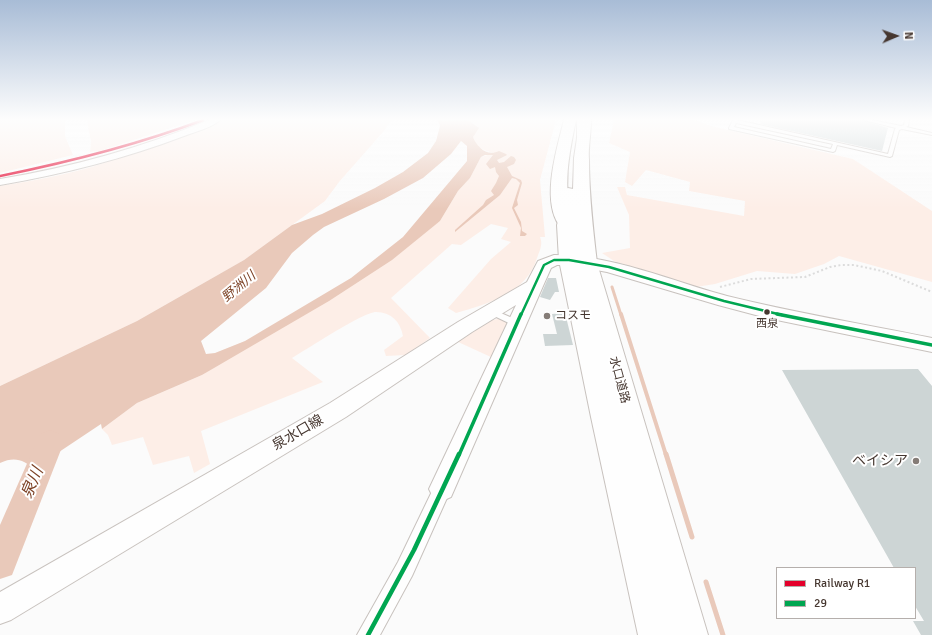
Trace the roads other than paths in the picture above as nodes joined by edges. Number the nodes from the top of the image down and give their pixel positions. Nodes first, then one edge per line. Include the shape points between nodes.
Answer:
1 (136, 150) edge
2 (571, 150) edge
3 (582, 150) edge
4 (861, 150) edge
5 (892, 150) edge
6 (0, 182) edge
7 (578, 262) junction
8 (534, 286) junction
9 (480, 318) junction
10 (516, 323) junction
11 (932, 345) edge
12 (442, 489) joint
13 (0, 609) edge
14 (368, 635) edge
15 (656, 635) edge
16 (690, 635) edge

1 - 6 street via 95,163
2 - 7 highway, 水口道路 via 568,178 569,214 566,225
3 - 7 highway, 水口道路
4 - 5 lane via 890,156
7 - 8 street via 554,260 544,265
7 - 11 street via 609,267 716,299
7 - 15 highway, 水口道路 via 604,417
7 - 16 highway, 水口道路
8 - 9 street, 泉水口線
8 - 10 street
9 - 10 lane
9 - 13 street, 泉水口線 via 338,410
10 - 12 street
12 - 14 street via 405,569

